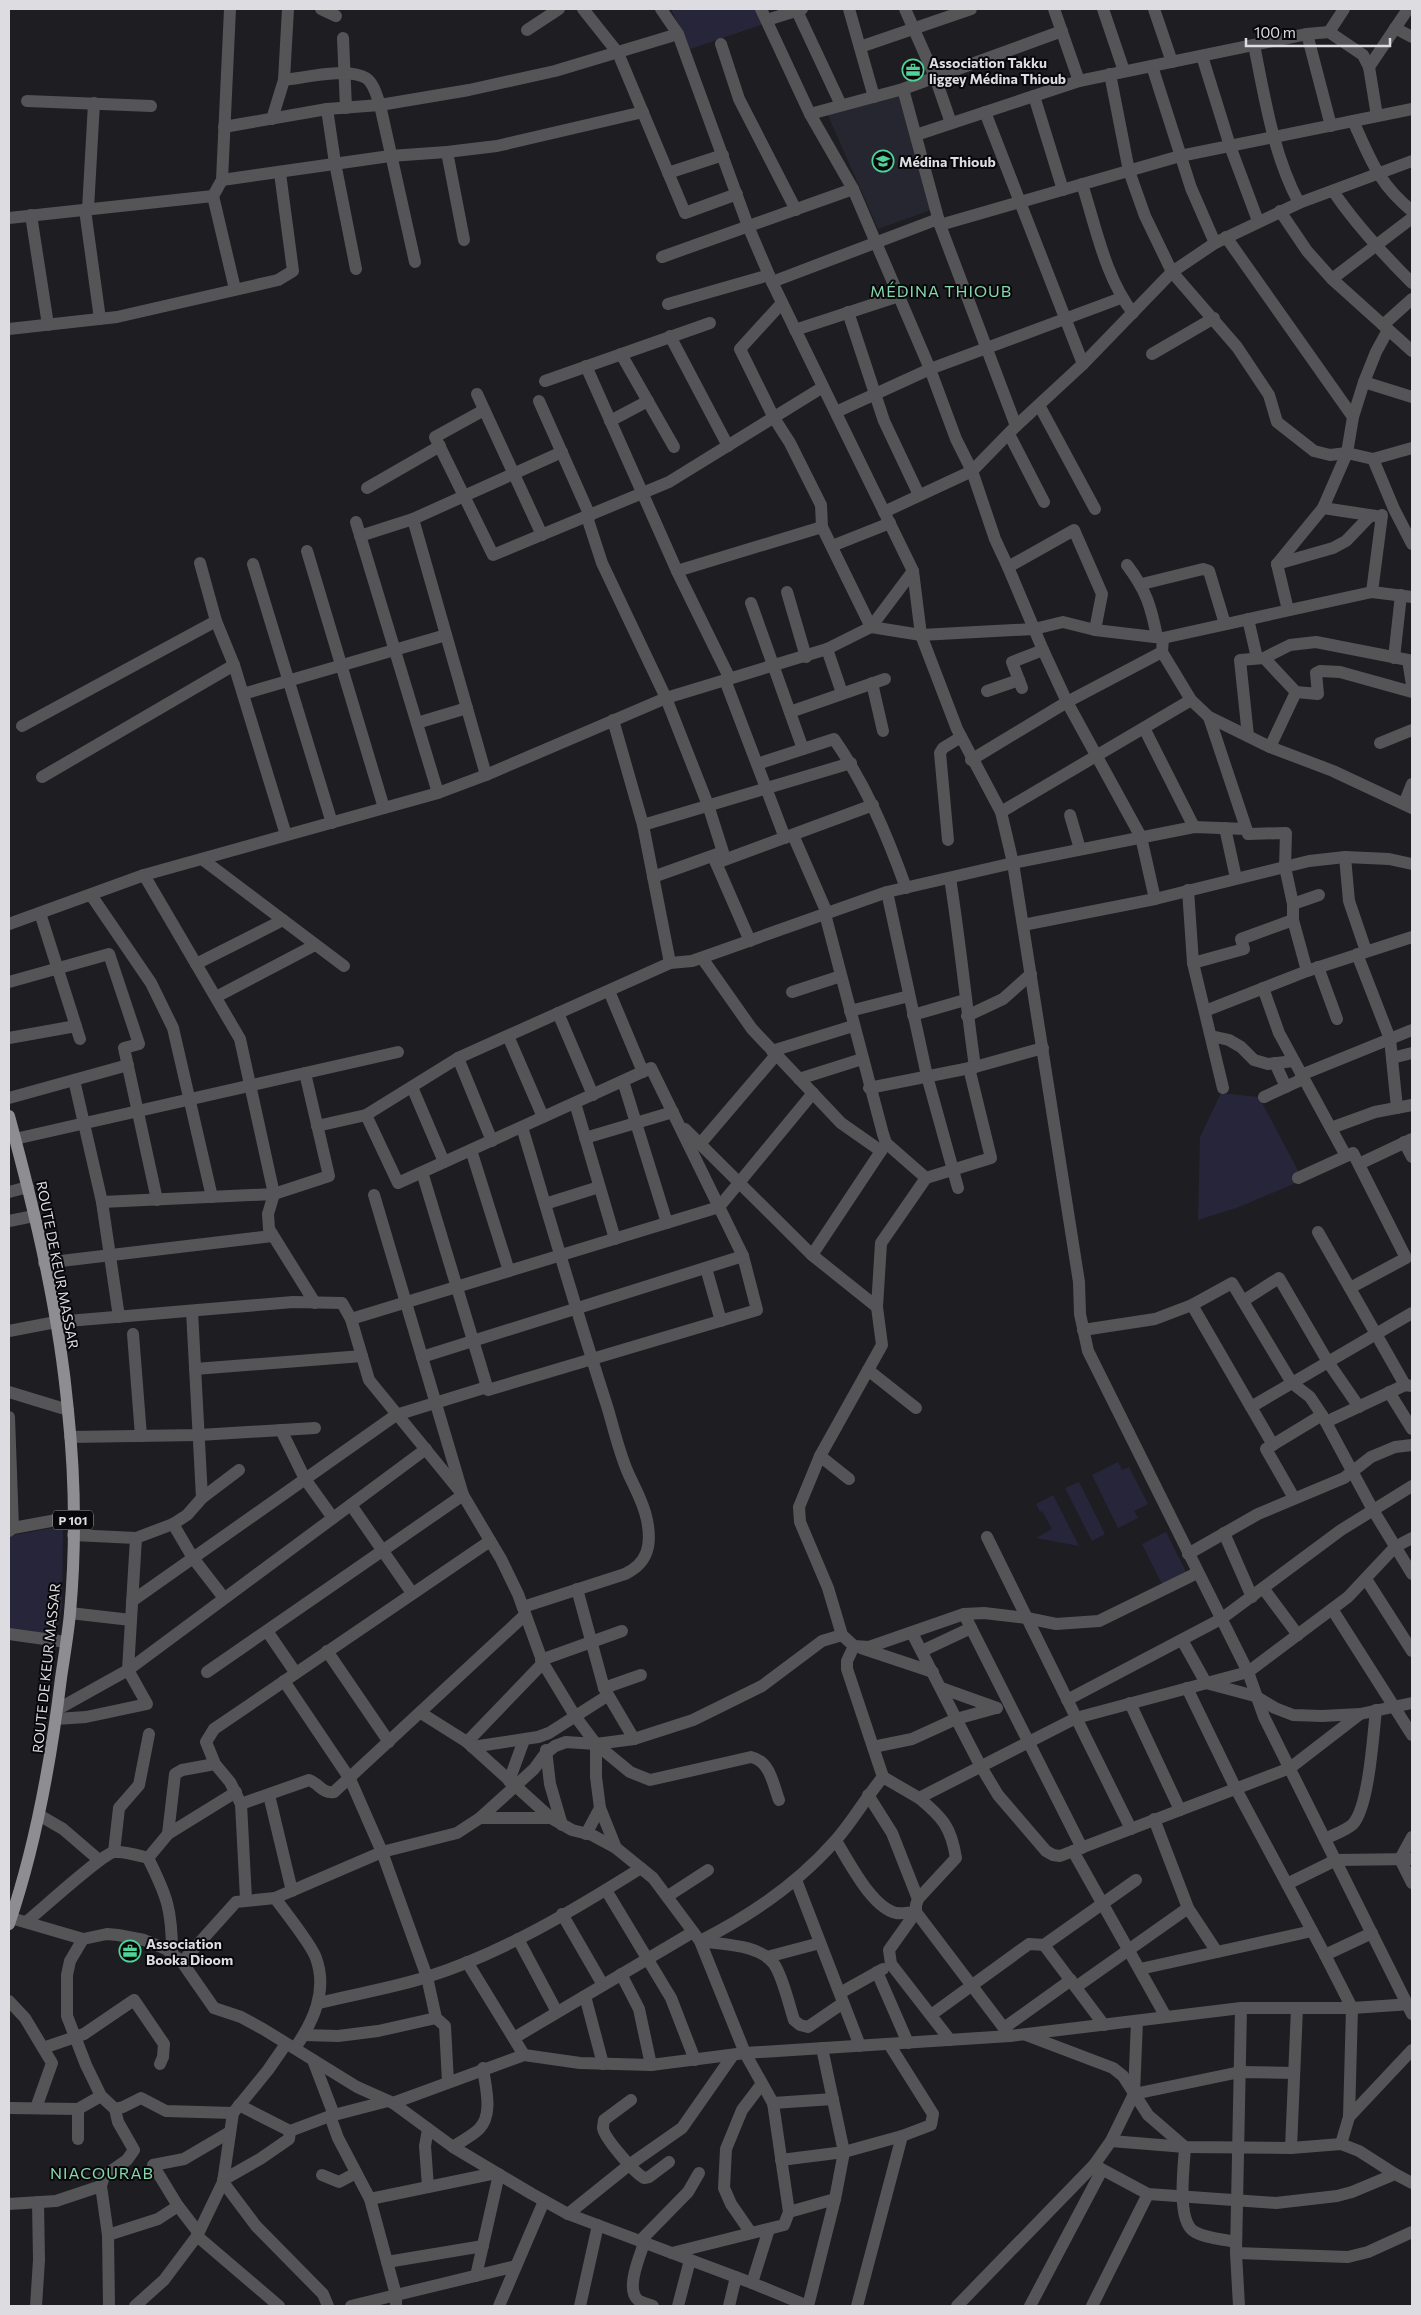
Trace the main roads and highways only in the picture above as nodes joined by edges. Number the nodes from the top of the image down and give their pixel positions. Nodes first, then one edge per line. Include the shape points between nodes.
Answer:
1 (9, 1116) edge
2 (10, 1921) edge

1 - 2 main road, ROUTE DE KEUR MASSAR / P 101 via 28,1187 56,1322 68,1410 73,1517 70,1613 52,1752 39,1815

